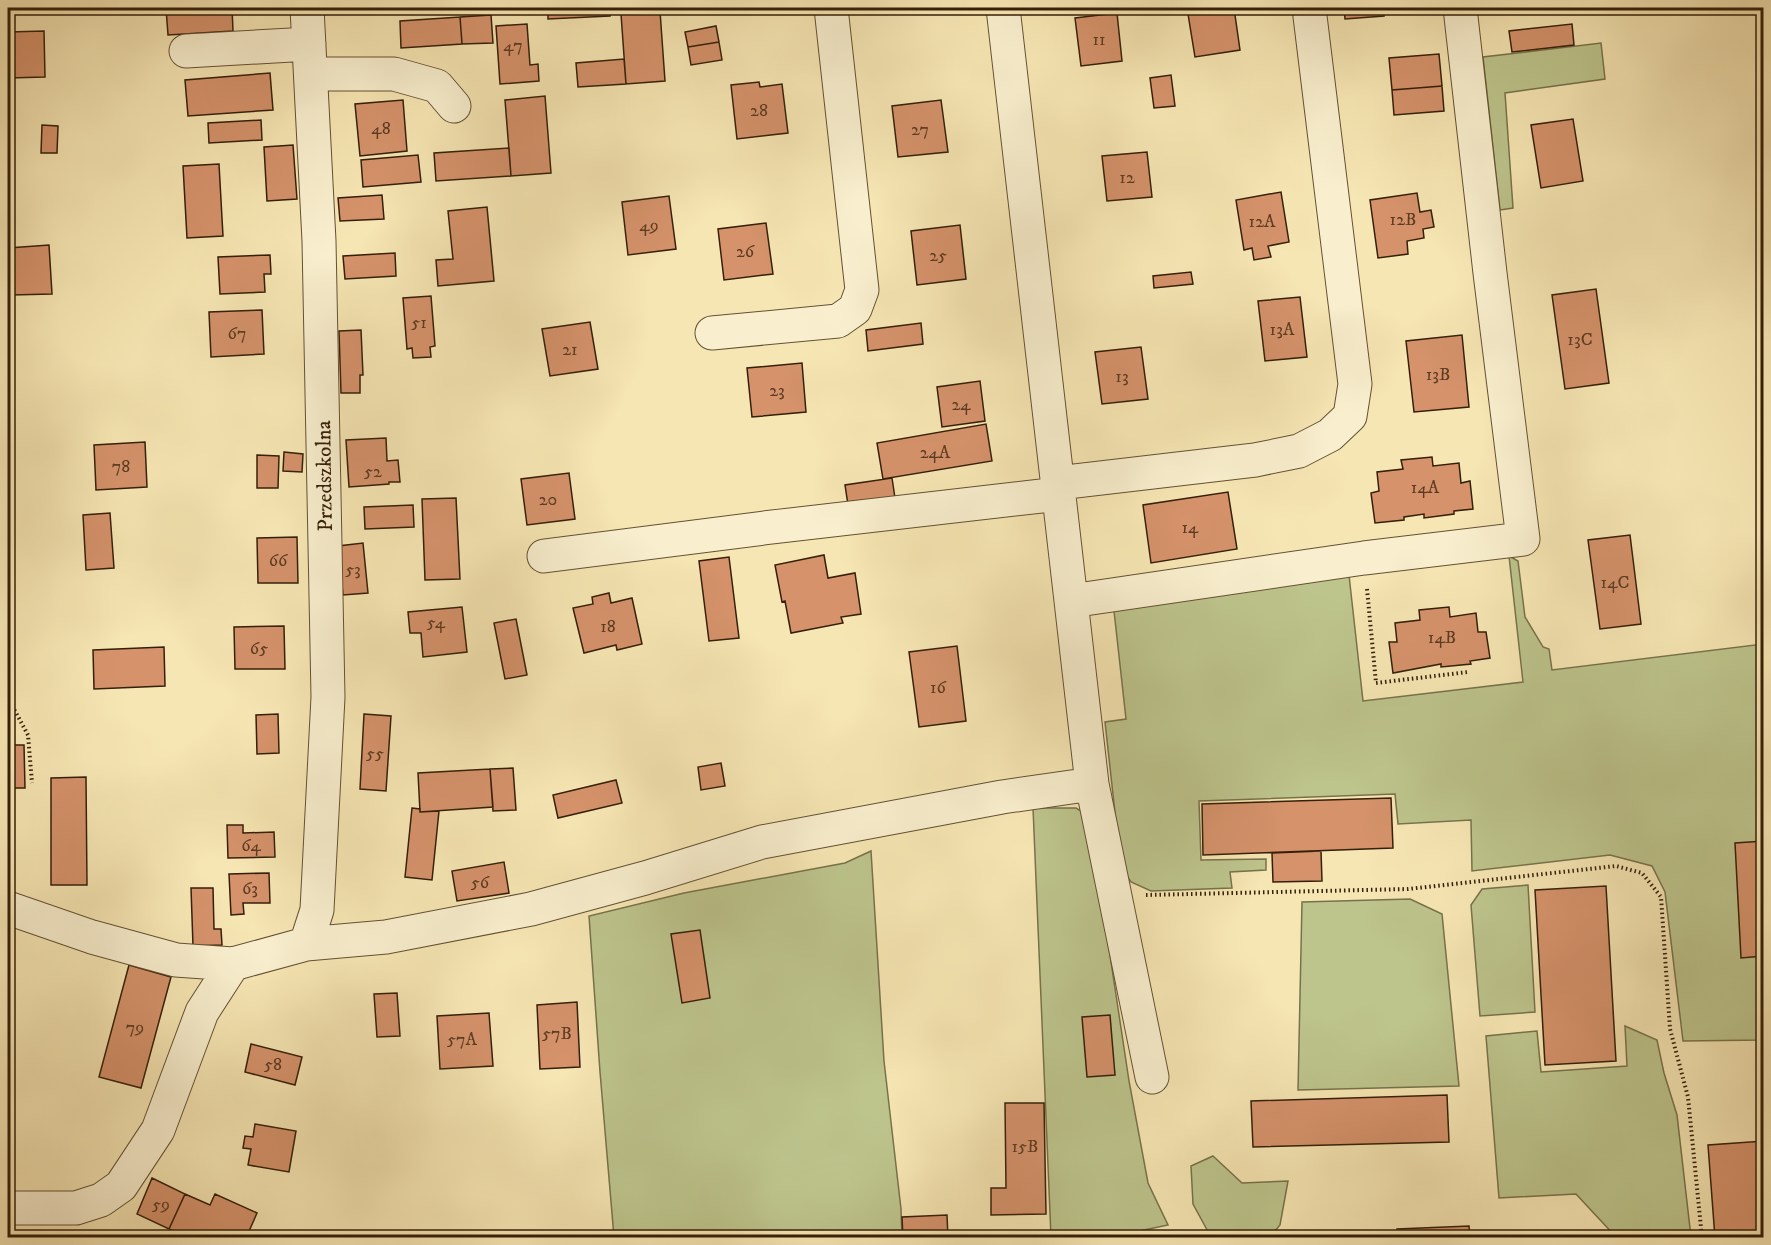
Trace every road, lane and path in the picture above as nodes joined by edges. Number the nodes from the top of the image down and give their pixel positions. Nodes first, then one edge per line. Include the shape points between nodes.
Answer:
1 (308, 8) edge
2 (831, 8) edge
3 (1003, 8) edge
4 (1309, 8) edge
5 (1460, 8) edge
6 (186, 51) dead end
7 (310, 59) junction
8 (454, 106) dead end
9 (711, 333) dead end
10 (1058, 488) junction
11 (544, 556) dead end
12 (1364, 558) junction
13 (1071, 601) junction
14 (1468, 672) dead end
15 (8, 698) edge
16 (32, 783) dead end
17 (1092, 784) junction
18 (1116, 896) junction
19 (8, 908) edge
20 (306, 944) junction
21 (233, 964) junction
22 (1152, 1077) dead end
23 (8, 1208) edge
24 (1702, 1238) edge

1 - 7 street, Przedszkolna
2 - 9 street via 862,290 855,309 838,321
3 - 10 street
4 - 10 street via 1354,384 1350,416 1330,435 1299,451
5 - 12 street via 1523,539
6 - 7 street
7 - 8 street via 437,86
7 - 20 street, Przedszkolna via 320,241 328,697 317,910
10 - 11 street
10 - 13 street
12 - 13 street
12 - 14 path via 1376,683
13 - 17 street
15 - 16 path via 28,735
17 - 18 street
17 - 20 street via 762,842 531,909 386,937
18 - 22 street
18 - 24 path via 1408,889 1616,866 1642,873 1661,897 1670,1029 1688,1097
19 - 21 street via 176,960
20 - 21 street
21 - 23 street via 202,1012 158,1130 122,1186 101,1200 76,1208

